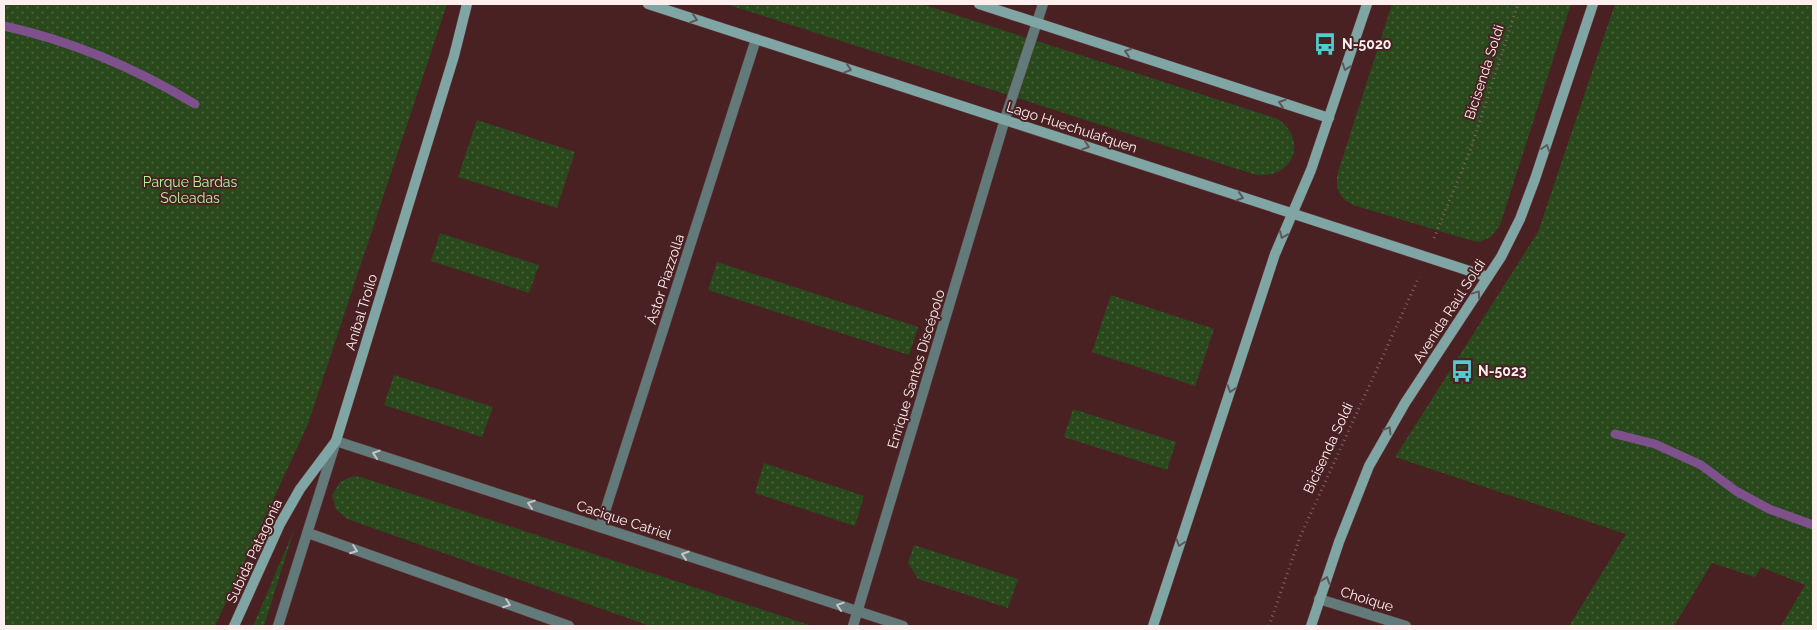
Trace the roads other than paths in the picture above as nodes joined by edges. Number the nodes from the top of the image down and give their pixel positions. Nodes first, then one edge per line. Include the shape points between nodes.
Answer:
1 (467, 4) edge
2 (648, 4) edge
3 (979, 4) edge
4 (1043, 4) edge
5 (1367, 4) edge
6 (1593, 4) edge
7 (1037, 22) junction
8 (756, 39) junction
9 (1329, 118) junction
10 (1005, 119) junction
11 (1292, 215) junction
12 (1488, 277) junction
13 (336, 441) junction
14 (600, 526) junction
15 (308, 533) junction
16 (1319, 599) junction
17 (858, 612) junction
18 (234, 626) edge
19 (278, 626) edge
20 (568, 626) edge
21 (853, 626) edge
22 (903, 626) edge
23 (1153, 626) edge
24 (1310, 626) edge
25 (1406, 626) edge

1 - 13 street, Aníbal Troilo
2 -> 8 street, Lago Huechulafquen
3 - 7 street
4 - 7 street
5 -> 9 street
12 -> 6 street, Avenida Raúl Soldi via 1511,238 1528,198
9 -> 7 street
7 - 10 street, Enrique Santos Discépolo
8 -> 10 street, Lago Huechulafquen
8 - 14 street, Ástor Piazzolla
9 - 11 street
10 -> 11 street, Lago Huechulafquen
10 - 17 street, Enrique Santos Discépolo
11 - 12 street, Lago Huechulafquen
11 -> 23 street via 1275,254
16 -> 12 street, Avenida Raúl Soldi via 1353,504 1377,450
14 -> 13 street, Cacique Catriel
13 - 15 street, Aníbal Troilo
13 - 18 street, Subida Patagonia via 300,489 280,524
17 -> 14 street, Cacique Catriel
15 - 19 street, Aníbal Troilo
15 -> 20 street
16 - 24 street, Avenida Raúl Soldi
16 - 25 street, Choique
17 - 21 street, Enrique Santos Discépolo
17 - 22 street, Cacique Catriel

